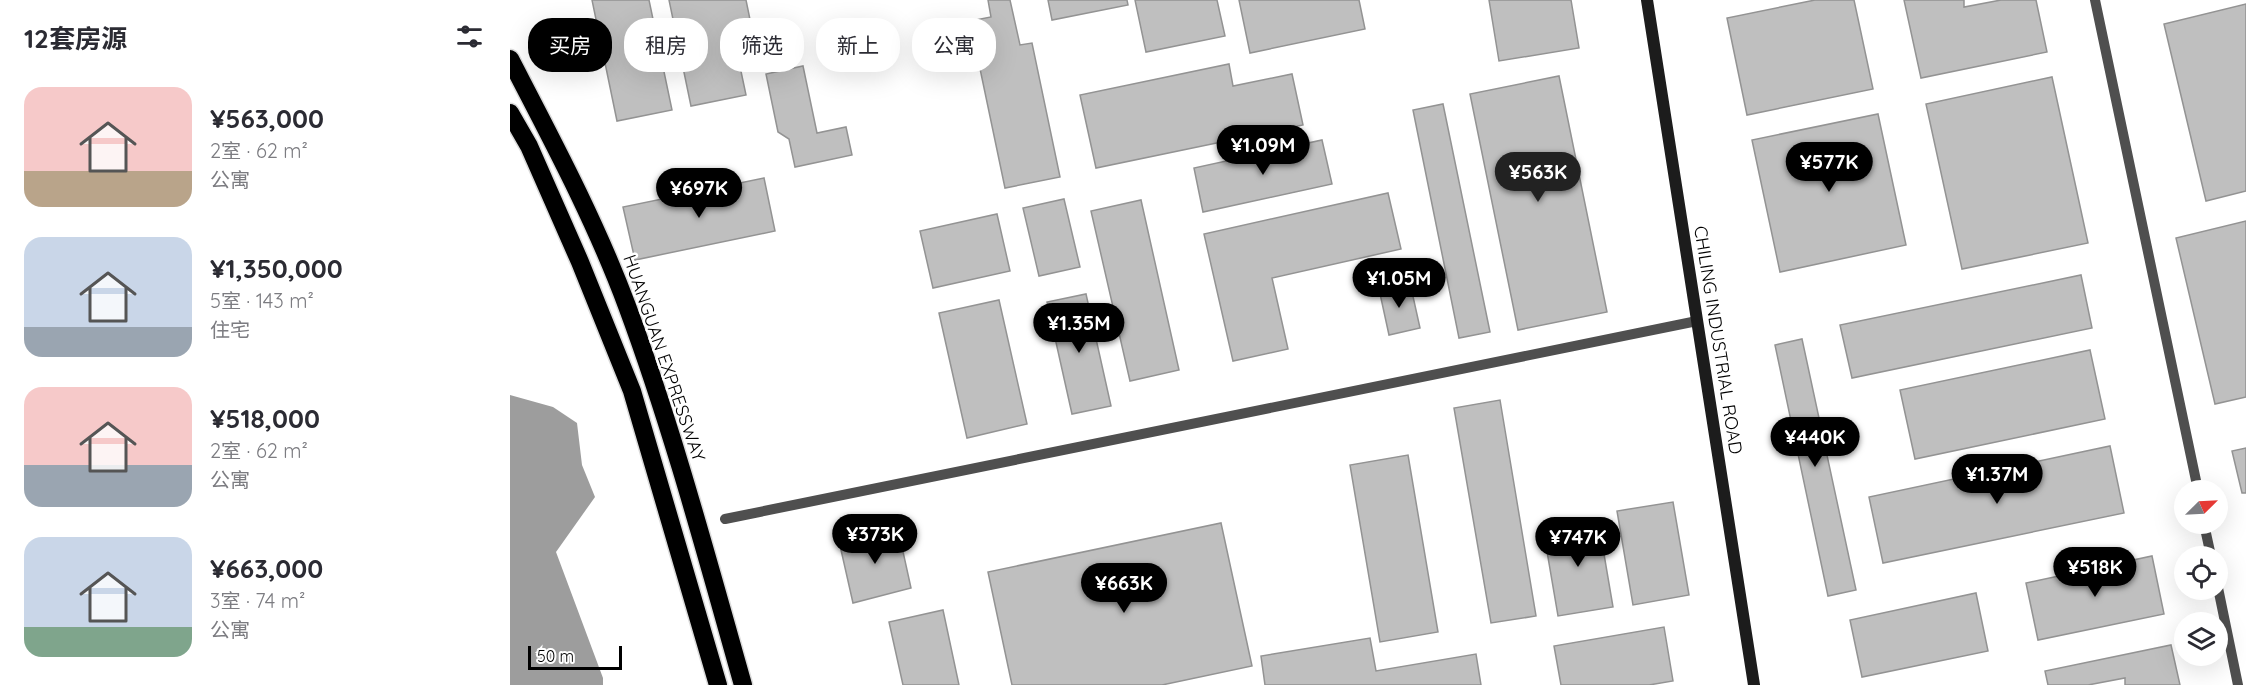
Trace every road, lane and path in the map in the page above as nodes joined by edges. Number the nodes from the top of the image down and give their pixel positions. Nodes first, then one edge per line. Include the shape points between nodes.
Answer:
1 (1647, 0) edge
2 (2095, 0) edge
3 (510, 59) edge
4 (510, 113) edge
5 (1697, 321) junction
6 (2196, 480) edge
7 (725, 519) dead end
8 (2220, 600) edge
9 (718, 685) edge
10 (743, 685) edge
11 (1754, 685) edge
12 (2238, 685) edge

1 - 5 street, CHILING INDUSTRIAL ROAD
2 - 6 street
3 - 10 highway, HUANGUAN EXPRESSWAY via 581,195 627,305 672,435
4 - 9 highway via 529,146 580,262 632,392
5 - 7 street
5 - 11 street, CHILING INDUSTRIAL ROAD
8 - 12 street

